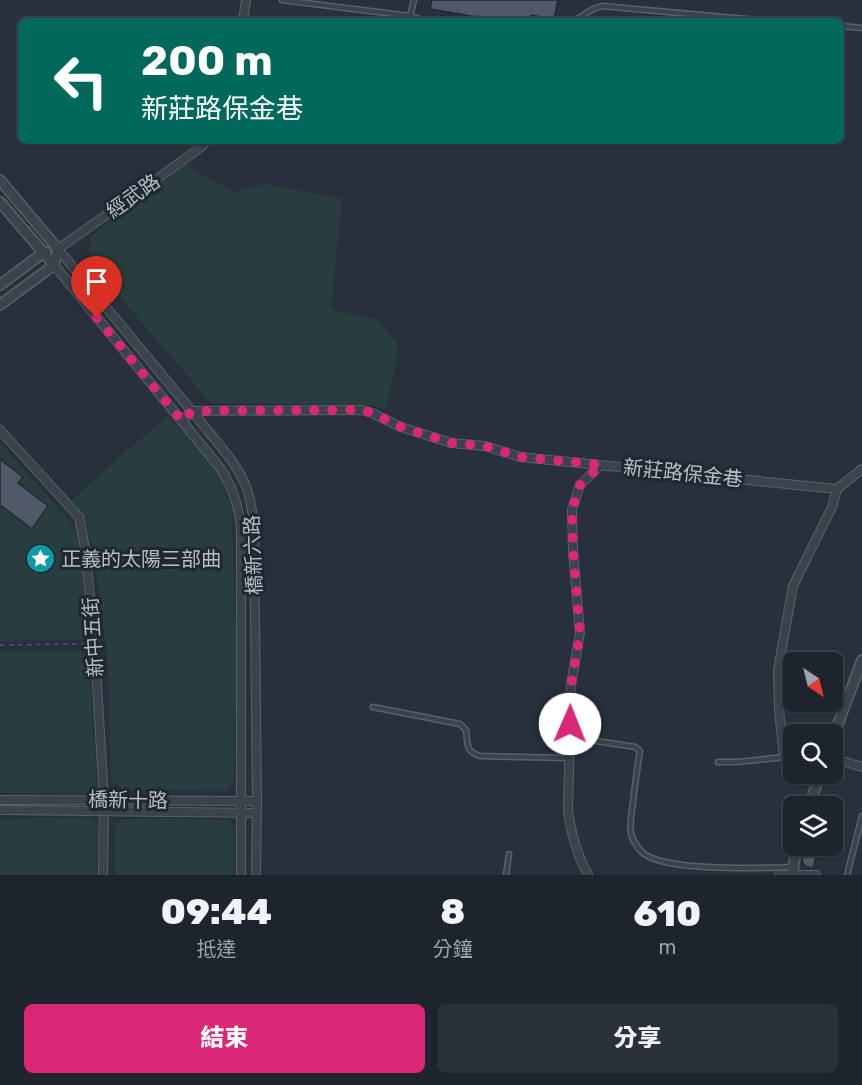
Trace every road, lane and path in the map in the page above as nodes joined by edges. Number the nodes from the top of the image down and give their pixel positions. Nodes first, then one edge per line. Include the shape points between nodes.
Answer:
1 (246, 0) edge
2 (282, 0) edge
3 (414, 0) edge
4 (410, 16) junction
5 (243, 18) edge
6 (417, 18) edge
7 (578, 18) edge
8 (735, 18) edge
9 (844, 26) edge
10 (862, 28) edge
11 (204, 144) edge
12 (0, 180) edge
13 (0, 202) edge
14 (57, 249) junction
15 (43, 253) junction
16 (54, 265) junction
17 (0, 285) edge
18 (0, 305) edge
19 (192, 411) junction
20 (182, 421) junction
21 (0, 430) edge
22 (601, 465) junction
23 (862, 469) edge
24 (837, 489) junction
25 (94, 644) junction
26 (0, 645) edge
27 (862, 660) edge
28 (373, 707) dead end
29 (838, 724) edge
30 (590, 740) dead end
31 (783, 747) edge
32 (783, 756) edge
33 (569, 758) junction
34 (843, 761) edge
35 (718, 762) dead end
36 (862, 767) edge
37 (0, 800) edge
38 (104, 800) junction
39 (257, 801) junction
40 (241, 802) junction
41 (0, 810) edge
42 (104, 810) junction
43 (241, 812) junction
44 (257, 813) junction
45 (862, 816) edge
46 (509, 854) dead end
47 (795, 856) edge
48 (793, 872) edge
49 (103, 875) edge
50 (241, 875) edge
51 (256, 875) edge
52 (506, 875) edge
53 (588, 875) edge
54 (779, 875) edge
55 (816, 875) edge
56 (847, 875) edge

1 - 5 street
2 - 4 lane
3 - 4 lane
4 - 6 lane
7 - 8 lane via 602,6
9 - 10 lane
11 - 14 street, 經武路
12 - 14 street, 橋新六路
13 - 15 street, 橋新六路
14 - 15 street, 經武路
14 - 16 street
14 - 19 street, 橋新六路
15 - 16 street, 橋新六路
15 - 17 street, 經武路
16 - 18 street
16 - 20 street, 橋新六路
19 - 20 street
19 - 22 street, 新莊路保金巷 via 362,410 451,443 485,446 520,457
19 - 39 street, 橋新六路 via 239,472 253,513
20 - 40 street, 橋新六路 via 221,469 239,508
21 - 25 street, 新中五街 via 79,517 86,549
22 - 24 street, 新莊路保金巷
22 - 33 street via 580,485 572,509 580,633 571,685
23 - 24 street
24 - 31 street via 793,586 778,670
25 - 26 path
25 - 38 street, 新中五街
27 - 29 street
28 - 33 lane via 460,724 466,729 470,752 480,756
30 - 48 lane via 640,751 630,822 631,836 643,853 666,862
32 - 35 lane
33 - 53 street via 570,828
34 - 36 street
37 - 38 street, 橋新十路
38 - 40 street, 橋新十路
38 - 42 street, 新中五街
39 - 40 street, 橋新十路
39 - 44 street, 橋新六路
40 - 43 street, 橋新六路
41 - 42 street, 橋新十路
42 - 43 street, 橋新十路
42 - 49 street, 新中五街
43 - 44 street, 橋新十路
43 - 50 street, 橋新六路
44 - 51 street, 橋新六路
45 - 56 lane
46 - 52 lane
47 - 48 street
48 - 54 street
48 - 55 street

